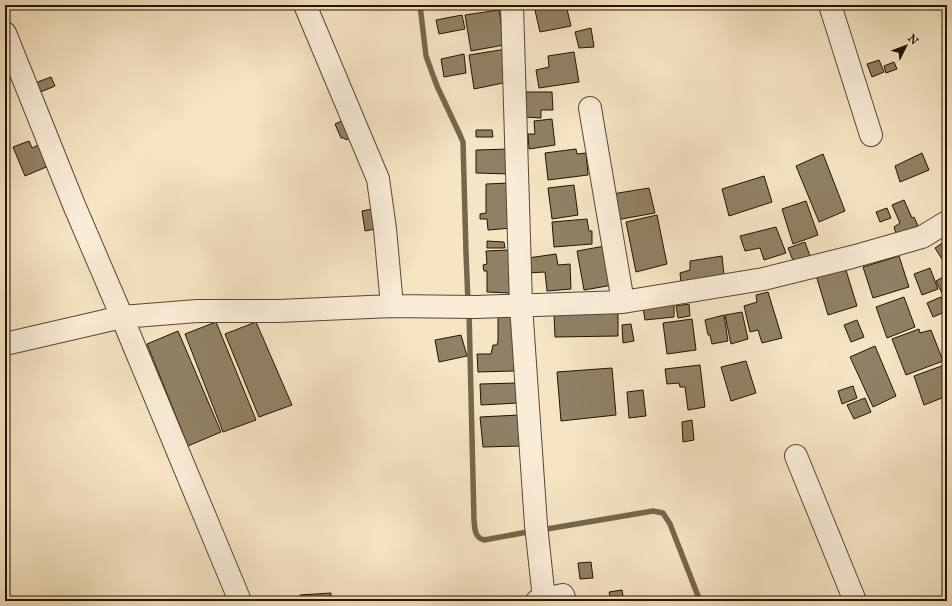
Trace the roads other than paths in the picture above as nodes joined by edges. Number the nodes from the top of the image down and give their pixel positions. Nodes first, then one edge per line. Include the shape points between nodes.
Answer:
1 (305, 5) edge
2 (512, 5) edge
3 (830, 5) edge
4 (5, 33) edge
5 (590, 108) dead end
6 (871, 134) dead end
7 (947, 222) edge
8 (623, 302) junction
9 (521, 305) junction
10 (392, 306) junction
11 (122, 317) junction
12 (5, 344) edge
13 (796, 456) dead end
14 (549, 600) edge
15 (240, 601) edge
16 (855, 601) edge

1 - 10 street via 378,179
2 - 9 street
3 - 6 street
4 - 11 street
5 - 8 street
7 - 8 street via 922,237 763,279
8 - 9 street
9 - 10 street via 468,308
9 - 14 street via 537,532
10 - 11 street
11 - 12 street
11 - 15 street
13 - 16 street

